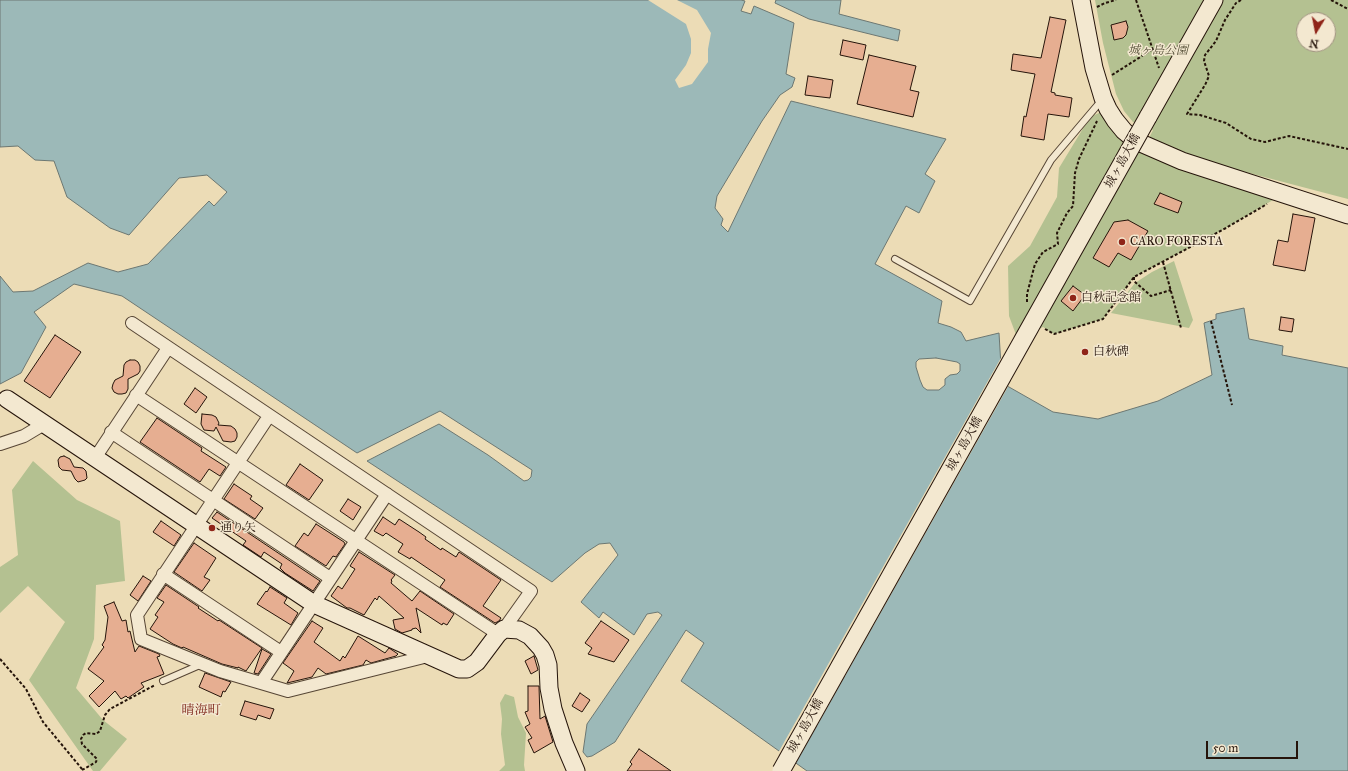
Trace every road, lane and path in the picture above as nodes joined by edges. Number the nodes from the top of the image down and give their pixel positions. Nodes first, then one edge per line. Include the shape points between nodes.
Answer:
1 (1116, 0) edge
2 (1136, 0) edge
3 (1214, 0) edge
4 (1241, 0) edge
5 (1331, 0) edge
6 (1082, 6) edge
7 (1348, 9) edge
8 (1153, 49) junction
9 (1159, 69) dead end
10 (1107, 78) dead end
11 (1106, 104) junction
12 (1348, 149) edge
13 (1283, 194) junction
14 (1348, 215) edge
15 (895, 258) dead end
16 (1163, 262) junction
17 (1134, 277) junction
18 (1170, 290) junction
19 (1028, 306) dead end
20 (1211, 321) dead end
21 (132, 323) dead end
22 (1043, 327) dead end
23 (1181, 328) dead end
24 (168, 348) junction
25 (136, 395) junction
26 (7, 399) dead end
27 (1232, 405) dead end
28 (269, 416) junction
29 (44, 424) junction
30 (111, 432) junction
31 (0, 444) edge
32 (94, 458) junction
33 (238, 462) junction
34 (387, 494) junction
35 (213, 500) junction
36 (196, 526) junction
37 (356, 541) junction
38 (163, 574) junction
39 (330, 578) junction
40 (314, 604) junction
41 (501, 632) junction
42 (281, 652) junction
43 (428, 656) junction
44 (0, 659) edge
45 (203, 664) junction
46 (163, 681) joint
47 (261, 683) junction
48 (83, 770) edge
49 (576, 771) edge
50 (781, 771) edge

1 - 6 path
2 - 8 path
3 - 50 street, 城ヶ島大橋, bridge
4 - 12 path via 1236,3 1216,41 1205,55 1204,61 1209,76 1187,114 1226,123 1250,139 1265,142 1289,136
5 - 7 path
6 - 11 street via 1094,68
8 - 9 path
8 - 10 path
11 - 13 street via 1124,131 1136,141 1182,161
11 - 15 lane via 1051,160 970,301
11 - 19 path via 1078,159 1073,206 1067,212 1057,233 1058,244 1043,252 1035,264 1027,294
13 - 14 street
13 - 16 path
16 - 17 path
16 - 18 path
17 - 18 path via 1134,281 1151,296
17 - 22 path via 1103,319 1054,334
18 - 23 path
20 - 27 path
21 - 24 street
24 - 25 street
24 - 28 street
25 - 30 street
25 - 33 street
26 - 29 street
28 - 33 street
28 - 34 street
29 - 31 street via 24,436
29 - 32 street
30 - 32 street
30 - 35 street
32 - 36 street
33 - 35 street
33 - 37 street
34 - 37 street
34 - 41 street via 531,591
35 - 36 street
35 - 39 street
36 - 38 street
36 - 40 street
37 - 39 street
37 - 41 street
38 - 42 street
38 - 45 street via 136,615 142,639
39 - 40 street
40 - 42 street
40 - 43 street
41 - 43 street via 477,662 467,668 452,667
41 - 49 street via 519,630 530,636 545,655 553,709
42 - 47 street
43 - 47 street via 288,691
44 - 48 path via 26,689 43,722
45 - 46 lane
45 - 47 street
46 - 48 path via 110,709 100,731 96,734 83,735 82,744 97,759

